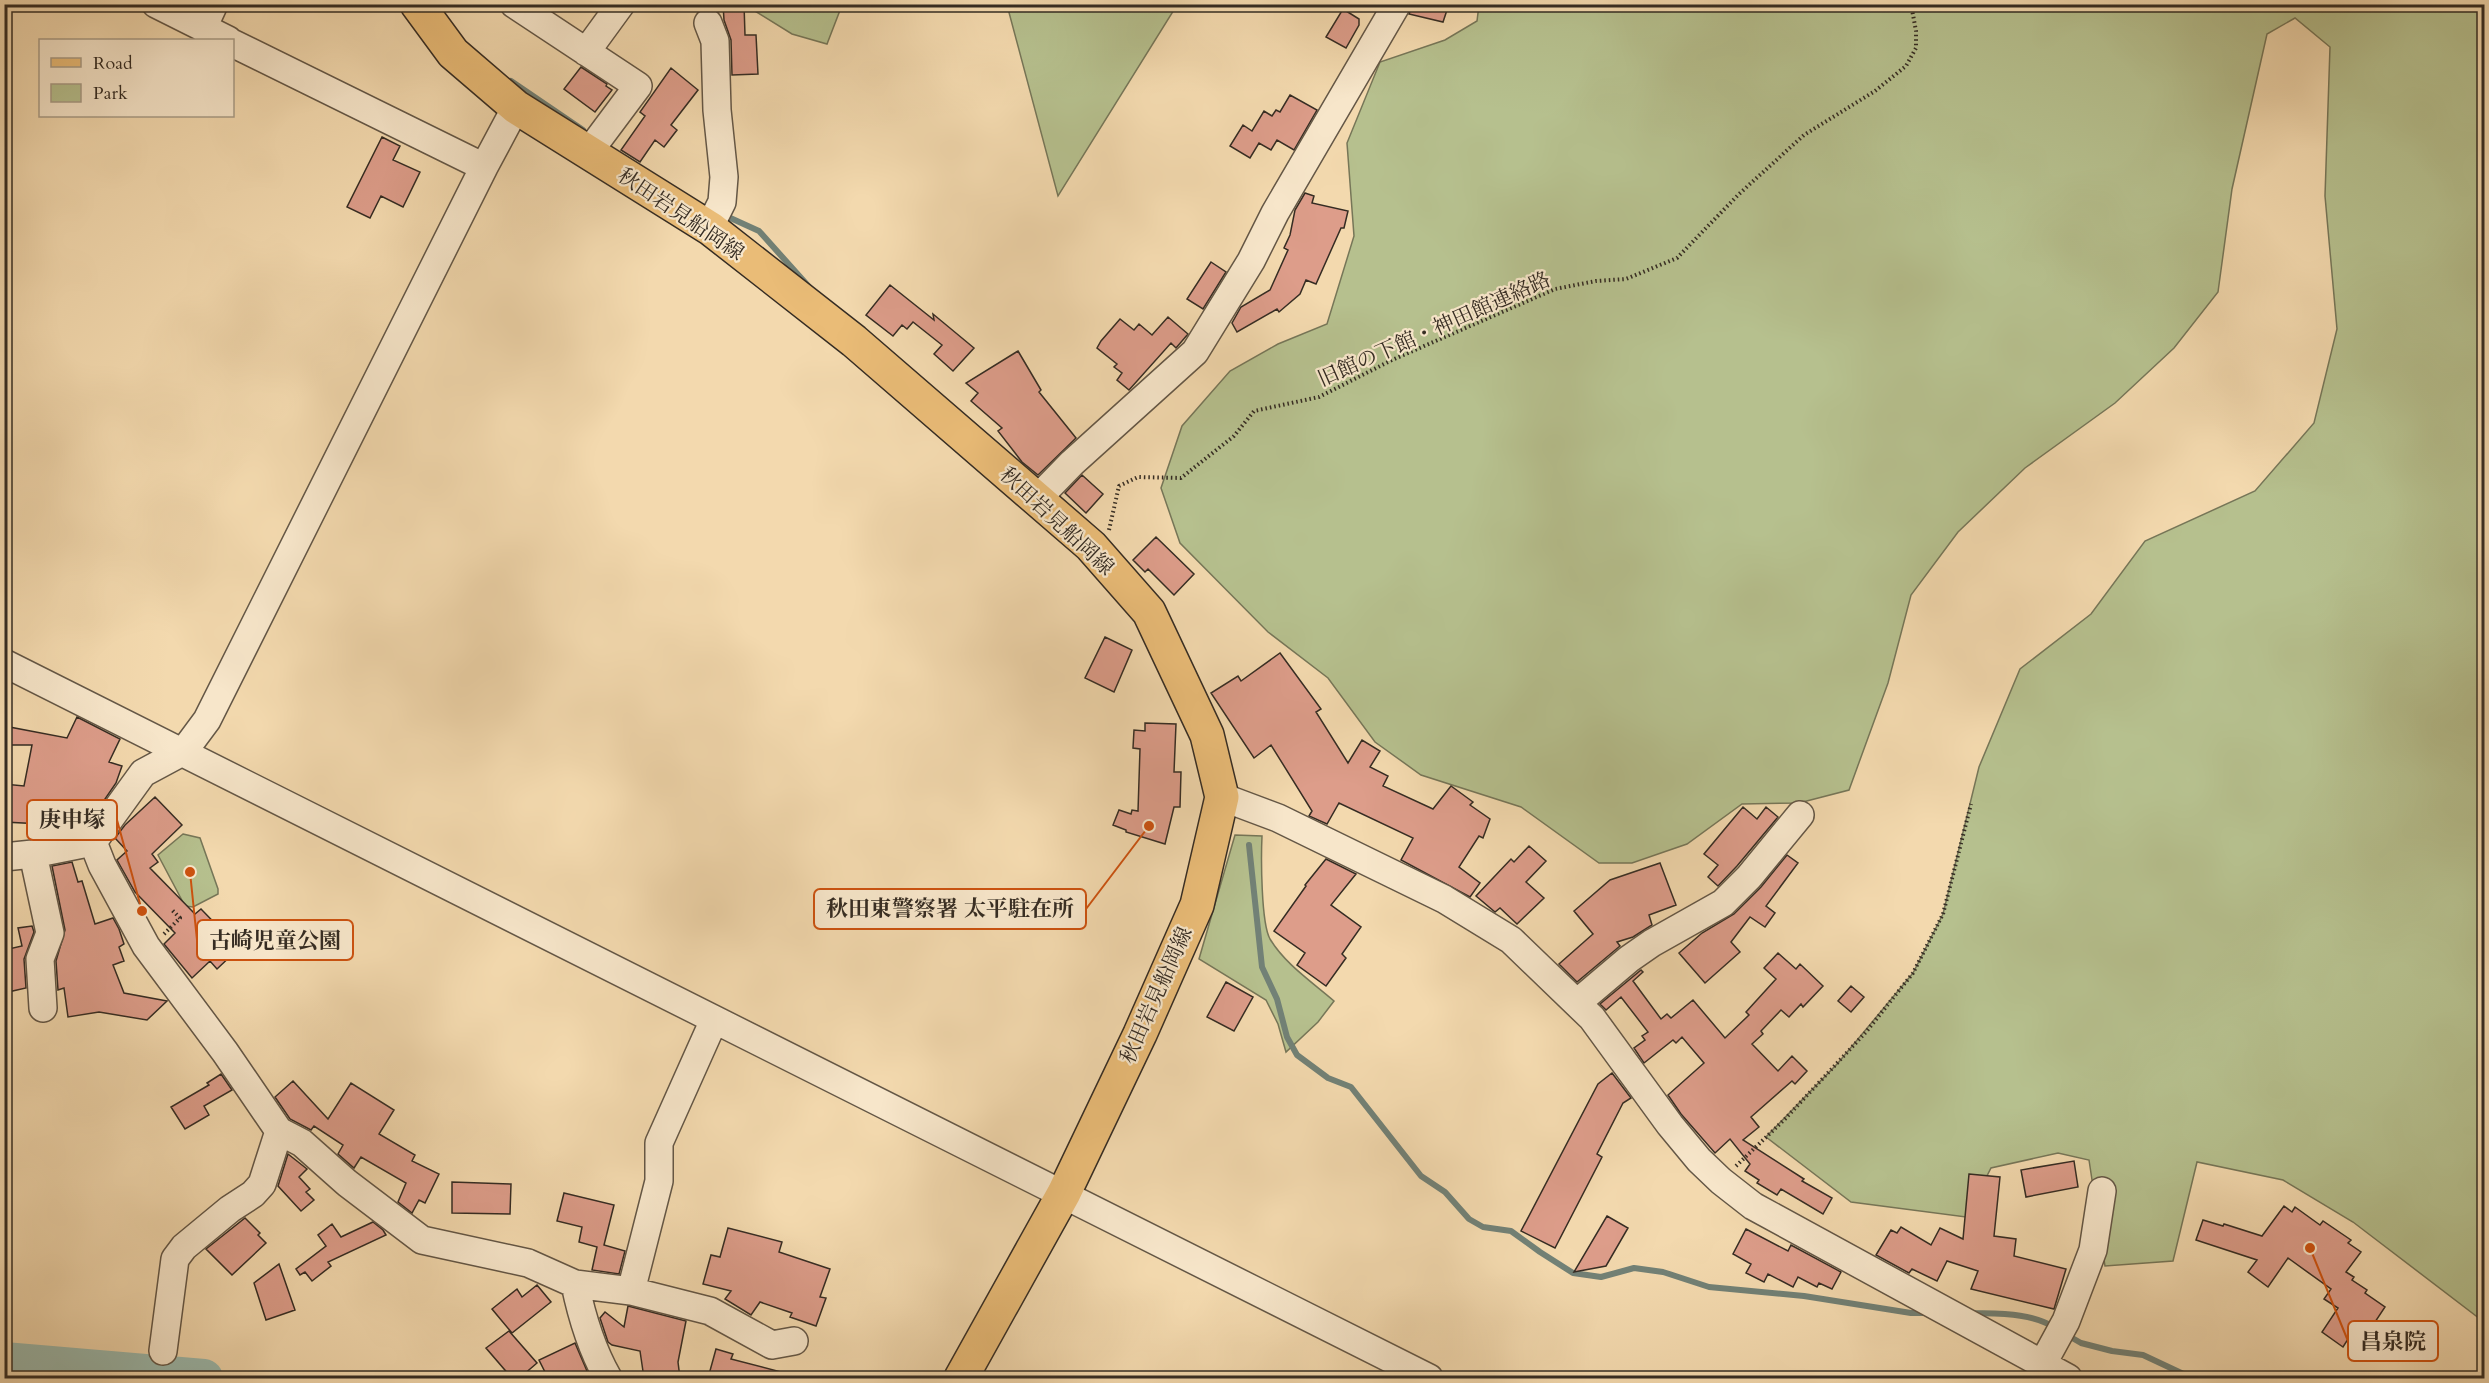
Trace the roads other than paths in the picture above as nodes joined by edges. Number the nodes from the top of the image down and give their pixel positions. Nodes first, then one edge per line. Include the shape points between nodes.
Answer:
1 (156, 4) edge
2 (417, 4) edge
3 (514, 4) edge
4 (621, 4) edge
5 (1397, 4) edge
6 (209, 16) edge
7 (708, 23) dead end
8 (227, 39) edge
9 (234, 44) edge
10 (586, 52) junction
11 (516, 107) junction
12 (588, 153) junction
13 (484, 167) junction
14 (709, 228) junction
15 (1036, 500) junction
16 (4, 663) edge
17 (183, 751) junction
18 (1222, 796) junction
19 (1800, 815) dead end
20 (93, 842) junction
21 (33, 854) junction
22 (4, 857) edge
23 (1577, 1003) junction
24 (43, 1008) dead end
25 (714, 1020) junction
26 (279, 1131) junction
27 (2102, 1191) dead end
28 (1064, 1193) junction
29 (575, 1284) junction
30 (631, 1291) junction
31 (794, 1341) dead end
32 (2054, 1343) junction
33 (163, 1351) dead end
34 (608, 1378) edge
35 (961, 1378) edge
36 (1429, 1378) edge
37 (2068, 1378) edge

1 - 6 street
2 - 11 main road, 秋田岩見船岡線 via 453,53
3 - 10 street
4 - 10 street
5 - 15 street via 1195,352
6 - 8 street
7 - 14 street via 715,42 724,177 722,202
9 - 13 street
10 - 12 street via 638,86
11 - 12 main road, 秋田岩見船岡線
11 - 13 street
12 - 14 main road, 秋田岩見船岡線
13 - 17 street via 207,720
14 - 15 main road, 秋田岩見船岡線 via 854,341
15 - 18 main road, 秋田岩見船岡線 via 1091,546 1149,612 1207,735
16 - 17 street
17 - 20 street via 143,773
17 - 25 street
18 - 23 street via 1278,818 1444,899 1511,940
18 - 28 main road, 秋田岩見船岡線 via 1197,905
19 - 23 street via 1749,878 1723,903 1652,943
20 - 21 street
20 - 26 street via 148,949
21 - 22 street
21 - 24 street via 50,933 40,959
23 - 32 street via 1699,1160 1753,1206 1968,1324
25 - 28 street
25 - 30 street via 658,1143 659,1181
26 - 29 street via 303,1143 347,1183 423,1240 528,1263
26 - 33 street via 262,1184 184,1246 175,1259
27 - 32 street via 2093,1250
28 - 35 main road, 秋田岩見船岡線
28 - 36 street
29 - 30 street
29 - 34 street via 582,1318
30 - 31 street via 710,1311 772,1345
32 - 37 street

